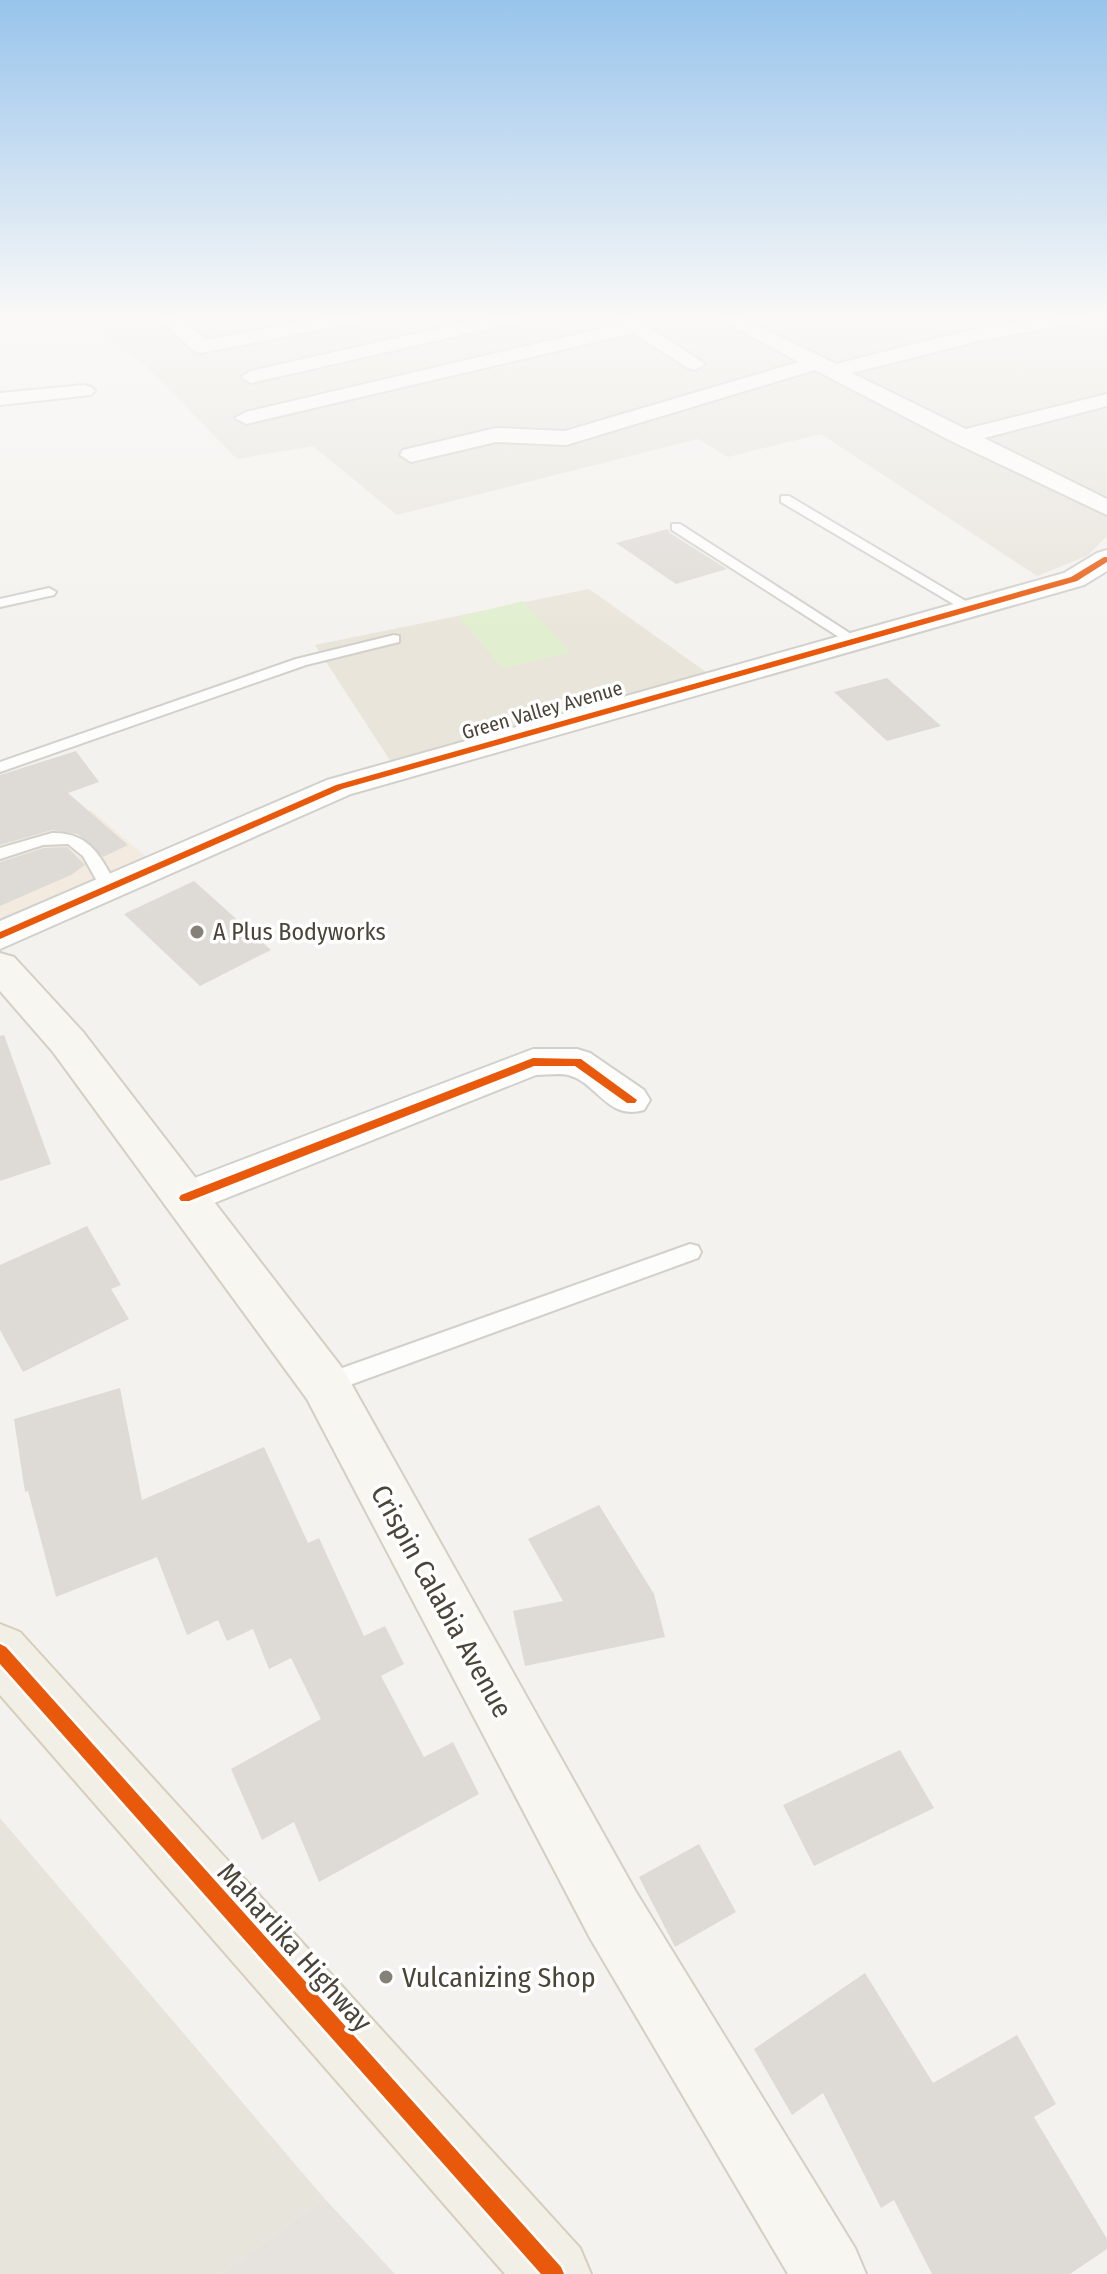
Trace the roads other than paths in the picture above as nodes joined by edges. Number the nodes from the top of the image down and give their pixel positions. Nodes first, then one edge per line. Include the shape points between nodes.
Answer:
1 (624, 422) edge
2 (931, 422) edge
3 (1020, 422) edge
4 (961, 437) junction
5 (411, 455) dead end
6 (785, 499) dead end
7 (1107, 508) edge
8 (676, 527) dead end
9 (1107, 559) edge
10 (49, 592) dead end
11 (0, 603) edge
12 (972, 609) junction
13 (394, 639) dead end
14 (858, 643) junction
15 (0, 767) edge
16 (0, 854) edge
17 (109, 888) junction
18 (0, 936) edge
19 (0, 966) edge
20 (631, 1100) dead end
21 (185, 1198) junction
22 (690, 1252) dead end
23 (325, 1384) junction
24 (0, 1652) edge
25 (554, 2274) edge
26 (829, 2274) edge

1 - 5 street via 566,438 496,435
2 - 4 street
3 - 4 street
4 - 7 street
6 - 12 lane
8 - 14 lane
9 - 12 street, Green Valley Avenue via 1074,579
10 - 11 lane
12 - 14 street, Green Valley Avenue
13 - 15 lane via 301,662
14 - 17 street, Green Valley Avenue via 339,787
16 - 17 lane via 72,839 84,845
17 - 18 street, Green Valley Avenue
19 - 21 main road, Crispin Calabia Avenue via 68,1042
20 - 21 street via 577,1062 533,1062
21 - 23 main road, Crispin Calabia Avenue
22 - 23 lane
23 - 26 main road, Crispin Calabia Avenue via 613,1915
24 - 25 main road, Maharlika Highway

